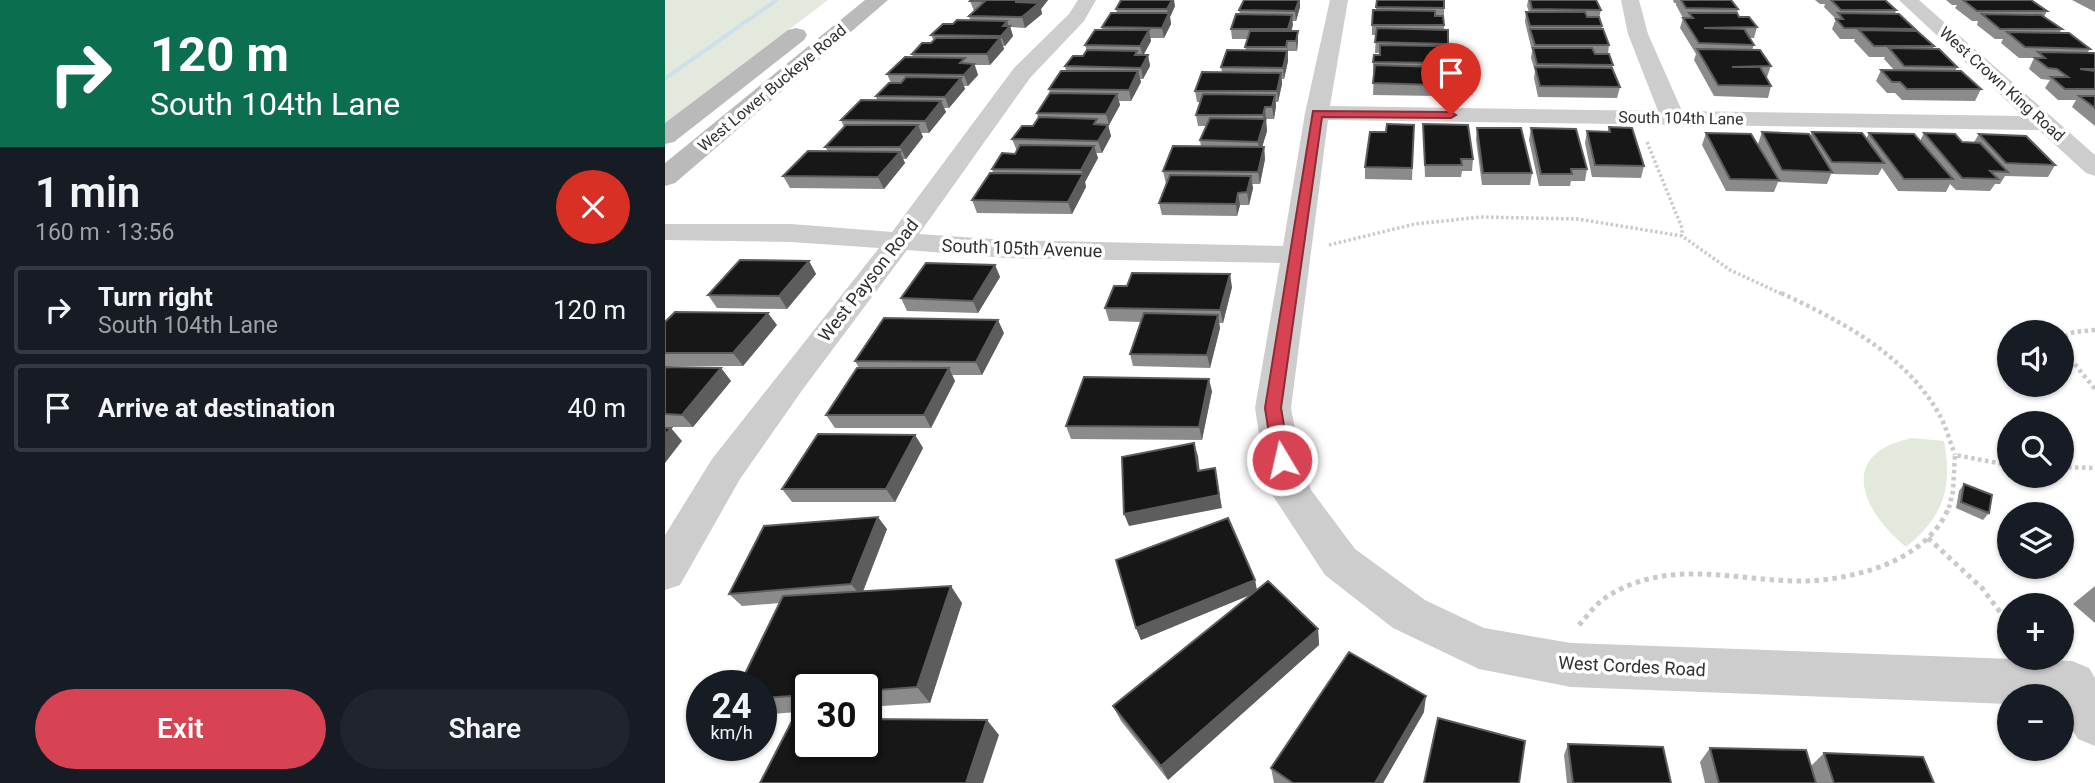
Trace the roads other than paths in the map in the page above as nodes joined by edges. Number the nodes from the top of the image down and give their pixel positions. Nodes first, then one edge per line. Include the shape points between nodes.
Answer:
1 (878, 0) edge
2 (1087, 0) edge
3 (1339, 0) edge
4 (1630, 0) edge
5 (1908, 0) edge
6 (811, 24) dead end
7 (1317, 113) junction
8 (1673, 118) junction
9 (2046, 123) junction
10 (665, 136) edge
11 (2095, 167) edge
12 (665, 177) edge
13 (665, 232) edge
14 (1297, 242) junction
15 (898, 243) junction
16 (665, 572) edge
17 (2083, 703) edge

1 - 12 main road, West Lower Buckeye Road
2 - 15 street, West Payson Road via 1022,73
3 - 7 street, West Cordes Road
4 - 8 street via 1638,34
5 - 9 street, West Crown King Road
6 - 10 main road, West Lower Buckeye Road
7 - 8 street, South 104th Lane
7 - 14 street, West Cordes Road
8 - 9 street, South 104th Lane
9 - 11 street, West Crown King Road
13 - 15 street, South 105th Avenue via 791,233
14 - 15 street, South 105th Avenue via 1007,249
14 - 17 street, West Cordes Road via 1273,408 1282,460 1293,496 1340,562 1409,614 1479,648 1571,665
15 - 16 street, West Payson Road via 726,469

